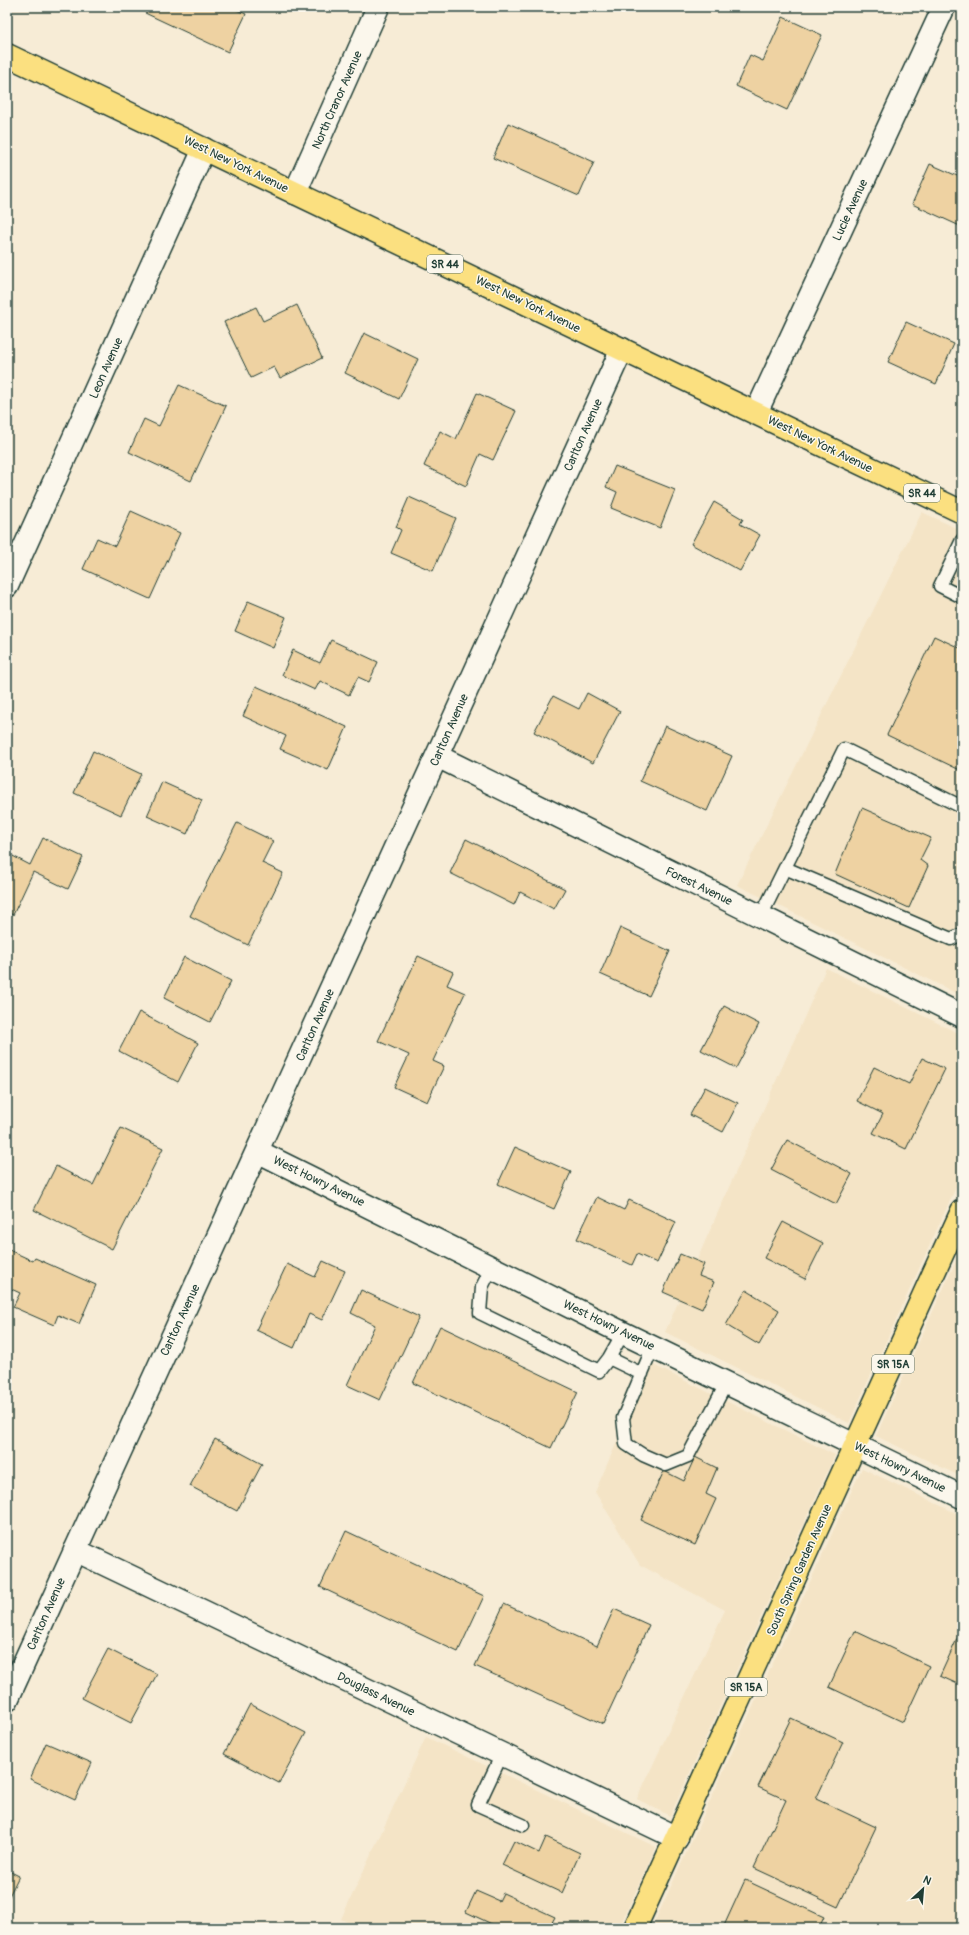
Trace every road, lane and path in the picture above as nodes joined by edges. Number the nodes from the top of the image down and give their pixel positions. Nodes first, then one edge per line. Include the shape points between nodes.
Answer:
1 (378, 7) edge
2 (944, 7) edge
3 (7, 55) edge
4 (204, 149) junction
5 (295, 193) junction
6 (622, 349) junction
7 (756, 413) junction
8 (962, 512) edge
9 (962, 540) edge
10 (7, 586) edge
11 (962, 597) edge
12 (437, 756) junction
13 (962, 807) edge
14 (785, 868) junction
15 (761, 916) junction
16 (962, 934) edge
17 (962, 1016) edge
18 (257, 1151) junction
19 (962, 1211) edge
20 (492, 1267) junction
21 (623, 1333) junction
22 (653, 1347) junction
23 (609, 1358) junction
24 (642, 1374) junction
25 (727, 1382) junction
26 (856, 1446) junction
27 (962, 1497) edge
28 (75, 1550) junction
29 (7, 1700) edge
30 (502, 1754) junction
31 (523, 1825) dead end
32 (677, 1838) junction
33 (636, 1928) edge

1 - 5 street, North Cranor Avenue
2 - 7 street, Lucie Avenue
3 - 4 main road, West New York Avenue / SR 44
4 - 5 main road, West New York Avenue / SR 44
4 - 10 street, Leon Avenue
5 - 6 main road, West New York Avenue / SR 44
6 - 7 main road, West New York Avenue / SR 44
6 - 12 street, Carlton Avenue
7 - 8 main road, West New York Avenue / SR 44
9 - 11 lane via 940,586
12 - 15 street, Forest Avenue
12 - 18 street, Carlton Avenue
13 - 14 lane via 844,749
14 - 15 lane
14 - 16 lane via 951,939
15 - 17 street, Forest Avenue
18 - 20 street, West Howry Avenue
18 - 28 street, Carlton Avenue
19 - 26 main road, South Spring Garden Avenue / SR 15A
20 - 21 street, West Howry Avenue
20 - 23 lane via 482,1287 480,1313 599,1371
21 - 22 street, West Howry Avenue
21 - 23 lane
22 - 24 lane
22 - 25 street, West Howry Avenue
23 - 24 lane
24 - 25 lane via 623,1418 626,1444 666,1465 688,1456
25 - 26 street, West Howry Avenue
26 - 27 street, West Howry Avenue
26 - 32 main road, South Spring Garden Avenue / SR 15A
28 - 29 street, Carlton Avenue
28 - 30 street, Douglass Avenue
30 - 31 lane via 478,1805
30 - 32 street, Douglass Avenue
32 - 33 main road, South Spring Garden Avenue / SR 15A

